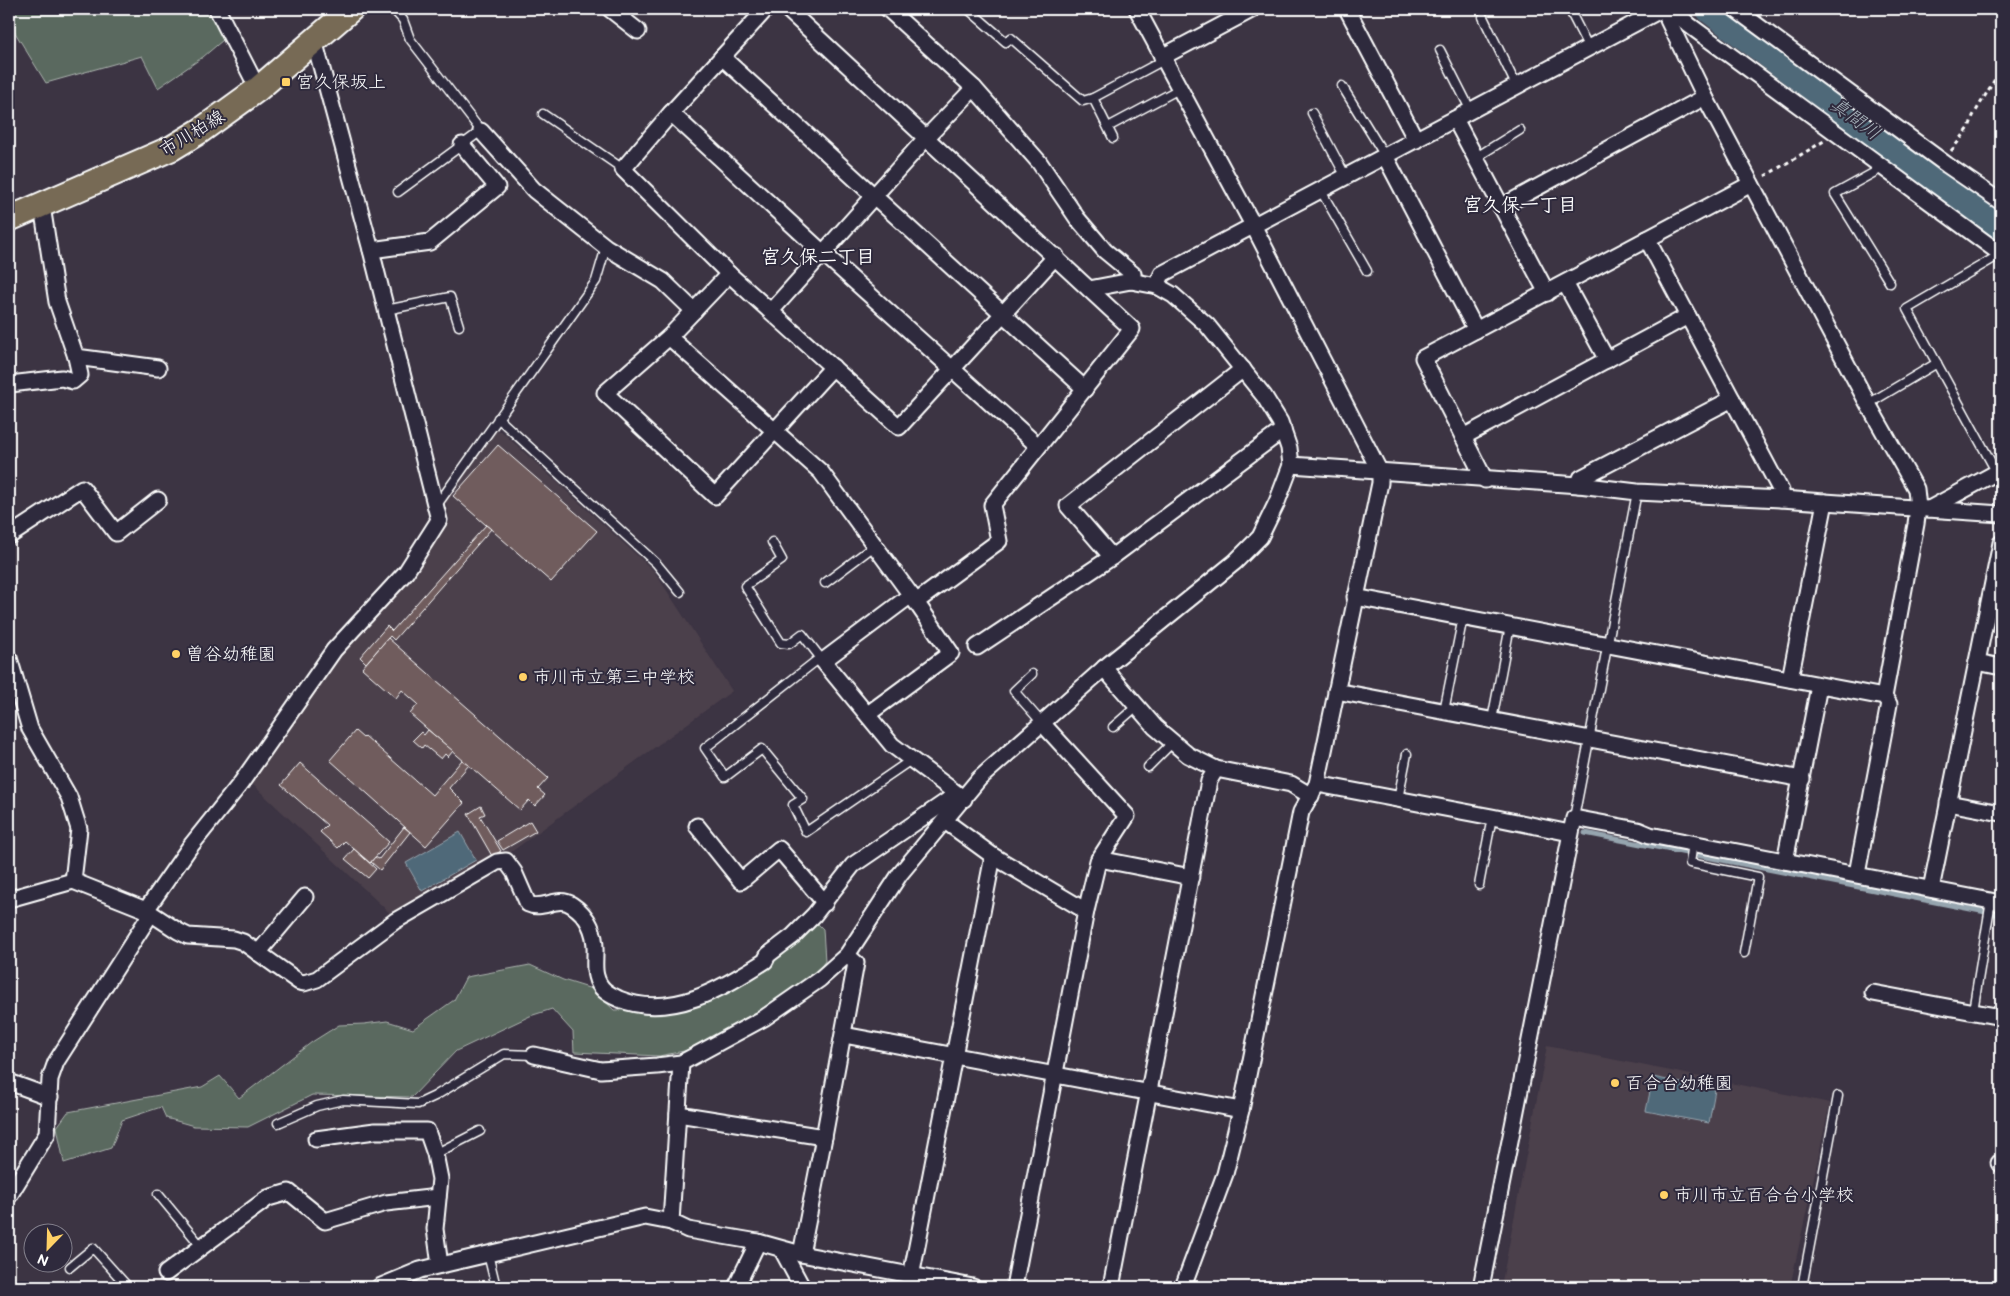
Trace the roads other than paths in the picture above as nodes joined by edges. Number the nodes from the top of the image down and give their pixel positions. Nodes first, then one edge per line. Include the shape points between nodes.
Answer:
1 (217, 9) edge
2 (351, 9) edge
3 (393, 9) edge
4 (610, 9) edge
5 (766, 9) edge
6 (788, 9) edge
7 (888, 9) edge
8 (968, 9) edge
9 (1137, 9) edge
10 (1253, 9) edge
11 (1347, 9) edge
12 (1569, 9) edge
13 (1662, 9) edge
14 (1670, 9) edge
15 (1735, 9) edge
16 (1483, 17) dead end
17 (638, 31) dead end
18 (314, 40) junction
19 (1589, 48) junction
20 (1440, 50) dead end
21 (722, 57) junction
22 (1163, 59) junction
23 (1342, 86) dead end
24 (1517, 87) junction
25 (974, 88) junction
26 (258, 89) junction
27 (1179, 89) junction
28 (1093, 98) junction
29 (1705, 98) junction
30 (1471, 111) junction
31 (671, 113) junction
32 (1312, 113) dead end
33 (543, 114) dead end
34 (1455, 120) junction
35 (1108, 127) junction
36 (1520, 130) dead end
37 (481, 131) junction
38 (927, 137) junction
39 (1113, 138) dead end
40 (1416, 140) junction
41 (462, 145) junction
42 (1385, 156) junction
43 (1475, 158) junction
44 (1884, 167) junction
45 (624, 169) junction
46 (1346, 177) junction
47 (1751, 184) junction
48 (1321, 191) junction
49 (398, 192) dead end
50 (874, 196) junction
51 (2001, 202) edge
52 (42, 206) junction
53 (1501, 207) junction
54 (9, 218) edge
55 (1253, 225) junction
56 (1647, 239) junction
57 (606, 246) junction
58 (371, 250) junction
59 (822, 253) junction
60 (2001, 254) edge
61 (1056, 256) junction
62 (1367, 271) dead end
63 (730, 274) junction
64 (1131, 281) junction
65 (1565, 283) junction
66 (1890, 283) dead end
67 (1157, 286) junction
68 (1090, 290) junction
69 (1547, 293) junction
70 (386, 310) junction
71 (694, 311) junction
72 (771, 311) junction
73 (1004, 314) junction
74 (1688, 316) junction
75 (460, 326) dead end
76 (1476, 330) junction
77 (669, 337) junction
78 (76, 357) junction
79 (1607, 360) junction
80 (1937, 363) junction
81 (833, 367) junction
82 (158, 368) dead end
83 (1243, 369) junction
84 (951, 370) junction
85 (10, 384) dead end
86 (1085, 388) junction
87 (1732, 399) junction
88 (1868, 404) junction
89 (498, 418) junction
90 (1282, 430) junction
91 (774, 431) junction
92 (1463, 437) junction
93 (1038, 446) junction
94 (1291, 465) junction
95 (1999, 471) edge
96 (1380, 472) junction
97 (1485, 480) junction
98 (1579, 486) junction
99 (1638, 492) junction
100 (1781, 499) junction
101 (158, 500) dead end
102 (1825, 502) junction
103 (435, 507) junction
104 (1923, 508) junction
105 (2001, 514) edge
106 (9, 536) edge
107 (772, 542) dead end
108 (2001, 543) edge
109 (874, 546) junction
110 (1112, 558) junction
111 (825, 583) dead end
112 (680, 592) dead end
113 (1996, 592) edge
114 (1355, 597) junction
115 (914, 598) junction
116 (1463, 617) junction
117 (1510, 626) junction
118 (1606, 644) junction
119 (977, 647) dead end
120 (9, 658) edge
121 (822, 659) junction
122 (1977, 662) junction
123 (2001, 667) edge
124 (1104, 668) junction
125 (1032, 674) dead end
126 (1790, 679) junction
127 (1819, 686) junction
128 (1336, 691) junction
129 (1884, 697) junction
130 (1137, 706) junction
131 (1444, 711) junction
132 (868, 714) junction
133 (1492, 720) junction
134 (1042, 723) junction
135 (1113, 727) dead end
136 (1588, 738) junction
137 (1173, 742) junction
138 (1407, 754) dead end
139 (911, 760) junction
140 (1148, 766) dead end
141 (1216, 769) junction
142 (1802, 779) junction
143 (1314, 790) junction
144 (961, 796) junction
145 (1398, 799) junction
146 (1948, 803) junction
147 (2001, 813) edge
148 (1492, 816) junction
149 (1574, 818) junction
150 (945, 822) junction
151 (697, 826) dead end
152 (1570, 833) junction
153 (1693, 845) junction
154 (993, 856) junction
155 (1100, 859) junction
156 (1785, 861) junction
157 (1857, 874) junction
158 (1191, 877) junction
159 (73, 881) junction
160 (1479, 885) dead end
161 (1931, 889) junction
162 (305, 898) dead end
163 (9, 899) edge
164 (1996, 902) edge
165 (825, 903) junction
166 (1086, 911) junction
167 (148, 912) junction
168 (258, 953) junction
169 (1744, 954) dead end
170 (847, 955) junction
171 (1873, 993) dead end
172 (1973, 1011) junction
173 (2001, 1016) edge
174 (844, 1034) junction
175 (534, 1055) joint
176 (955, 1056) junction
177 (681, 1063) junction
178 (1054, 1075) junction
179 (9, 1082) edge
180 (1150, 1093) junction
181 (1838, 1096) dead end
182 (50, 1097) junction
183 (1241, 1110) junction
184 (678, 1114) junction
185 (278, 1123) dead end
186 (480, 1131) dead end
187 (824, 1137) junction
188 (316, 1139) dead end
189 (434, 1154) junction
190 (158, 1194) dead end
191 (9, 1196) edge
192 (438, 1197) junction
193 (671, 1222) junction
194 (758, 1242) junction
195 (201, 1246) junction
196 (782, 1250) junction
197 (488, 1254) junction
198 (801, 1254) junction
199 (72, 1265) edge
200 (440, 1265) junction
201 (166, 1273) dead end
202 (911, 1281) edge
203 (128, 1287) edge
204 (379, 1287) edge
205 (496, 1287) edge
206 (736, 1287) edge
207 (802, 1287) edge
208 (972, 1287) edge
209 (1014, 1287) edge
210 (1111, 1287) edge
211 (1183, 1287) edge
212 (1481, 1287) edge
213 (1802, 1287) edge

1 - 26 street
2 - 18 main road, 市川柏線
3 - 37 lane via 403,20 410,39
4 - 17 street
5 - 21 street
6 - 38 street
7 - 25 street
8 - 28 lane via 1006,42 1011,38 1083,101
9 - 22 street
10 - 22 street
11 - 40 street
12 - 19 lane
13 - 19 street
14 - 29 street via 1668,20
14 - 44 street
15 - 51 street
16 - 24 lane
18 - 26 main road, 市川柏線
18 - 58 street
19 - 24 street
20 - 30 lane
21 - 31 street
21 - 50 street
22 - 27 street
22 - 28 lane
23 - 42 lane
24 - 30 street
25 - 38 street
25 - 64 street via 1039,162 1077,218 1105,251 1133,274
26 - 52 main road, 市川柏線 via 172,148
27 - 35 lane
27 - 55 street
28 - 35 lane
29 - 47 street
29 - 53 street
30 - 34 street
31 - 45 street
31 - 59 street
32 - 46 lane
33 - 45 lane
34 - 40 street
34 - 43 street
35 - 39 lane
36 - 43 lane
37 - 41 lane
37 - 57 street via 534,190
38 - 50 street
38 - 61 street
40 - 42 street
41 - 49 lane
41 - 58 street via 497,187 430,242
42 - 46 street
42 - 76 street
43 - 53 street
44 - 60 street
44 - 66 lane via 1835,194
45 - 63 street
46 - 48 street
47 - 56 street
47 - 88 street
48 - 55 street
48 - 62 lane
50 - 59 street
50 - 73 street
52 - 54 main road, 市川柏線
52 - 78 street via 57,302
53 - 69 street
55 - 67 street via 1162,274
55 - 96 street
56 - 65 street
56 - 74 street
57 - 71 street via 663,281
57 - 89 lane via 596,280
58 - 70 street
59 - 72 street
59 - 84 street
60 - 80 lane via 1907,309
61 - 68 street
61 - 73 street
63 - 71 street
63 - 72 street
64 - 67 street
64 - 68 street
65 - 69 street
65 - 79 street
67 - 83 street via 1173,295 1207,325
68 - 86 street via 1132,328
69 - 76 street
70 - 75 lane via 450,297
70 - 103 street
71 - 77 street
72 - 81 street
73 - 84 street
73 - 86 street
74 - 79 street
74 - 87 street
76 - 92 street via 1423,358
77 - 91 street
77 - 91 street via 605,393 715,496
78 - 82 street
78 - 85 street via 80,374 73,381 62,378
79 - 92 street
80 - 88 lane
80 - 95 lane
81 - 84 street via 899,427
81 - 91 street
83 - 90 street via 1264,396
83 - 110 street via 1068,506
84 - 93 street
86 - 93 street
87 - 98 street via 1581,478
87 - 100 street via 1781,491
88 - 104 street
89 - 103 lane
89 - 112 lane via 656,563
90 - 94 street
90 - 110 street
91 - 109 street via 821,472
92 - 97 street
93 - 115 street via 992,505 999,542
94 - 96 street
94 - 124 street via 1260,536 1235,562
95 - 104 street
96 - 97 street
96 - 114 street
97 - 98 street
98 - 99 street
99 - 100 street
99 - 118 lane
100 - 102 street
101 - 106 street via 116,533 82,488
102 - 104 street
102 - 126 street
103 - 167 street via 438,520 406,572 334,650 240,783 189,848
104 - 105 street
104 - 129 street
107 - 121 lane via 782,560 745,586 781,643 789,644 802,634
108 - 113 street
109 - 111 lane
109 - 115 street
110 - 119 street
113 - 122 street
114 - 116 street
114 - 128 street
115 - 121 street
115 - 132 street via 951,653
116 - 117 street
116 - 131 lane
117 - 118 street
117 - 133 lane
118 - 126 street
118 - 136 lane
120 - 159 street via 30,729 69,797 79,829
121 - 132 street
121 - 139 lane via 705,748 725,778 762,750 802,799 793,805 806,832
122 - 123 street
122 - 146 street
124 - 130 street
124 - 134 street
125 - 134 lane via 1014,691
126 - 127 street
127 - 129 street
127 - 142 street
128 - 131 street
128 - 143 street
129 - 157 street via 1888,704
130 - 135 lane
130 - 137 street via 1155,728
131 - 133 street
132 - 139 street via 892,745
133 - 136 street
134 - 144 street
134 - 155 street via 1127,816
136 - 142 street
136 - 149 lane
137 - 140 lane
137 - 141 street via 1188,755
138 - 145 lane
139 - 144 street
141 - 143 street
141 - 158 street via 1209,780
142 - 156 street
143 - 145 street
143 - 183 street via 1301,812
144 - 150 street
144 - 165 street via 853,865
145 - 148 street
146 - 147 street
146 - 161 street
148 - 152 street
148 - 160 lane
149 - 152 street
149 - 153 street
150 - 154 street
150 - 170 street via 900,874
151 - 165 street via 742,881 779,849
152 - 212 street
153 - 156 street
153 - 169 lane via 1690,863 1758,877
154 - 166 street
154 - 176 street
155 - 158 street
155 - 166 street
156 - 157 street
157 - 161 street
158 - 180 street
159 - 163 street
159 - 167 street
161 - 164 street
162 - 168 street
164 - 172 lane
165 - 168 street via 765,961 714,991 663,1006 642,1005 608,994 601,988 595,975 596,943 590,925 564,901 528,904 506,861 497,862 395,921 317,979 299,982
166 - 178 street
167 - 168 street via 188,936 234,939
167 - 182 street via 56,1062 50,1079
170 - 174 street via 856,963
170 - 177 street via 820,979 764,1018
171 - 172 street
172 - 173 street
174 - 176 street
174 - 187 street
175 - 177 street via 601,1070
175 - 185 lane via 504,1054 418,1104 343,1100 318,1106
176 - 178 street
176 - 202 street
177 - 184 street
178 - 180 street
178 - 209 street
179 - 182 street
180 - 183 street
180 - 210 street
181 - 213 lane
182 - 191 street via 46,1134
183 - 211 street via 1225,1174
184 - 187 street
184 - 193 street
186 - 189 lane
187 - 198 street
188 - 189 street via 375,1131 426,1131
189 - 192 street via 440,1179
190 - 195 lane
192 - 195 street via 386,1203 325,1221 289,1192 268,1198
192 - 200 street via 435,1229
193 - 194 street via 688,1230
193 - 197 street via 645,1217
194 - 196 street
194 - 206 street
195 - 201 street
196 - 198 street
196 - 207 street
197 - 200 street
197 - 205 lane
198 - 202 street
199 - 203 lane via 93,1248
200 - 204 street
202 - 208 street

